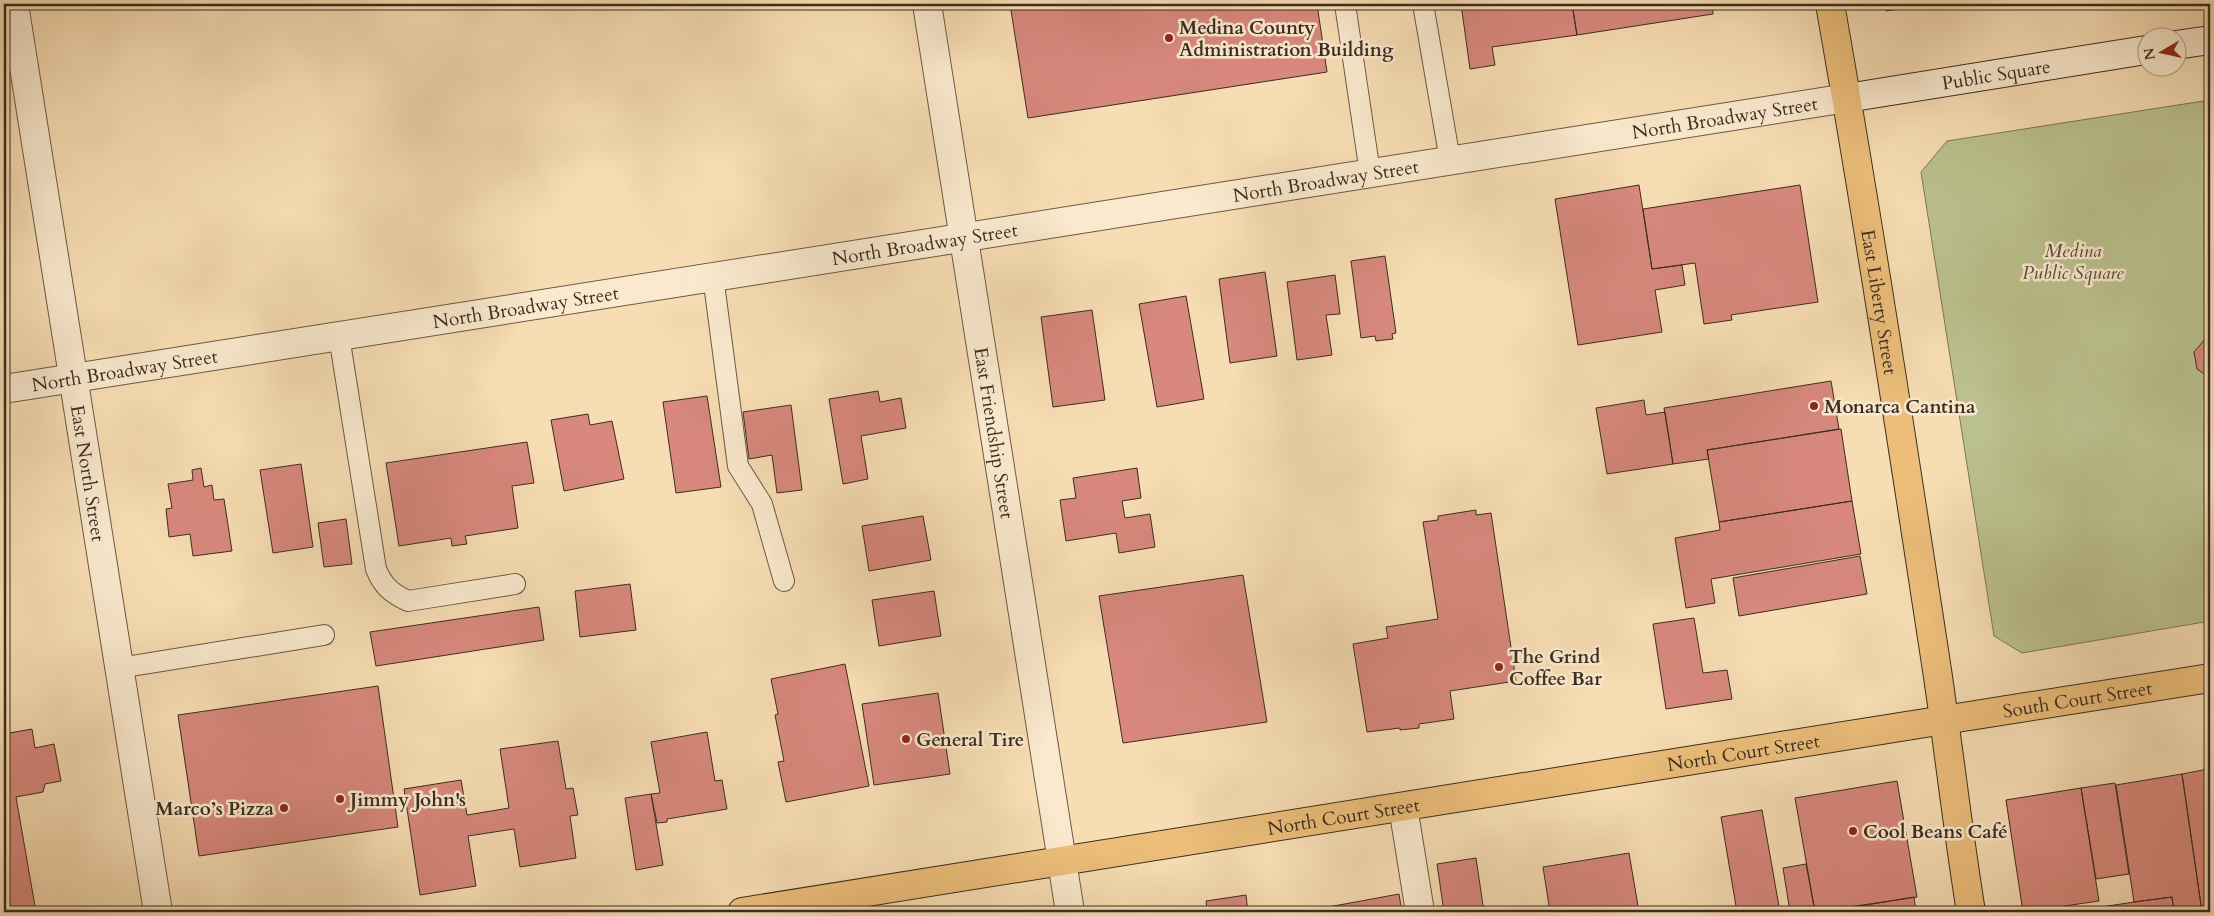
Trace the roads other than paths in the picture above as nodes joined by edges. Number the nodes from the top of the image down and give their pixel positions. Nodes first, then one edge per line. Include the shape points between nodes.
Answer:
1 (14, 4) edge
2 (927, 4) edge
3 (1345, 4) edge
4 (1423, 4) edge
5 (1830, 4) edge
6 (2210, 40) edge
7 (2186, 44) edge
8 (2136, 52) edge
9 (1847, 98) junction
10 (1450, 160) junction
11 (1370, 173) junction
12 (963, 236) junction
13 (713, 276) junction
14 (339, 336) junction
15 (73, 378) junction
16 (4, 389) edge
17 (784, 581) dead end
18 (515, 584) dead end
19 (324, 635) dead end
20 (119, 668) junction
21 (2210, 678) edge
22 (1944, 720) junction
23 (1403, 808) junction
24 (1062, 860) junction
25 (158, 912) edge
26 (742, 912) edge
27 (1070, 912) edge
28 (1420, 912) edge
29 (1971, 912) edge

1 - 15 street, East North Street
2 - 12 street, East Friendship Street
3 - 11 lane
4 - 10 lane
5 - 9 main road, East Liberty Street
6 - 7 street
8 - 9 street, Public Square
9 - 10 street, North Broadway Street
9 - 22 main road, East Liberty Street
10 - 11 street, North Broadway Street
11 - 12 street, North Broadway Street
12 - 13 street, North Broadway Street
12 - 24 street, East Friendship Street
13 - 14 street, North Broadway Street
13 - 17 lane via 738,466 762,504
14 - 15 street, North Broadway Street
14 - 18 lane via 376,569 382,583 393,594 408,600
15 - 16 street, North Broadway Street
15 - 20 street, East North Street
19 - 20 lane
20 - 25 street, East North Street
21 - 22 main road, South Court Street
22 - 23 main road, North Court Street
22 - 29 main road, East Liberty Street
23 - 24 main road, North Court Street
23 - 28 street
24 - 26 main road, North Court Street
24 - 27 street, East Friendship Street

